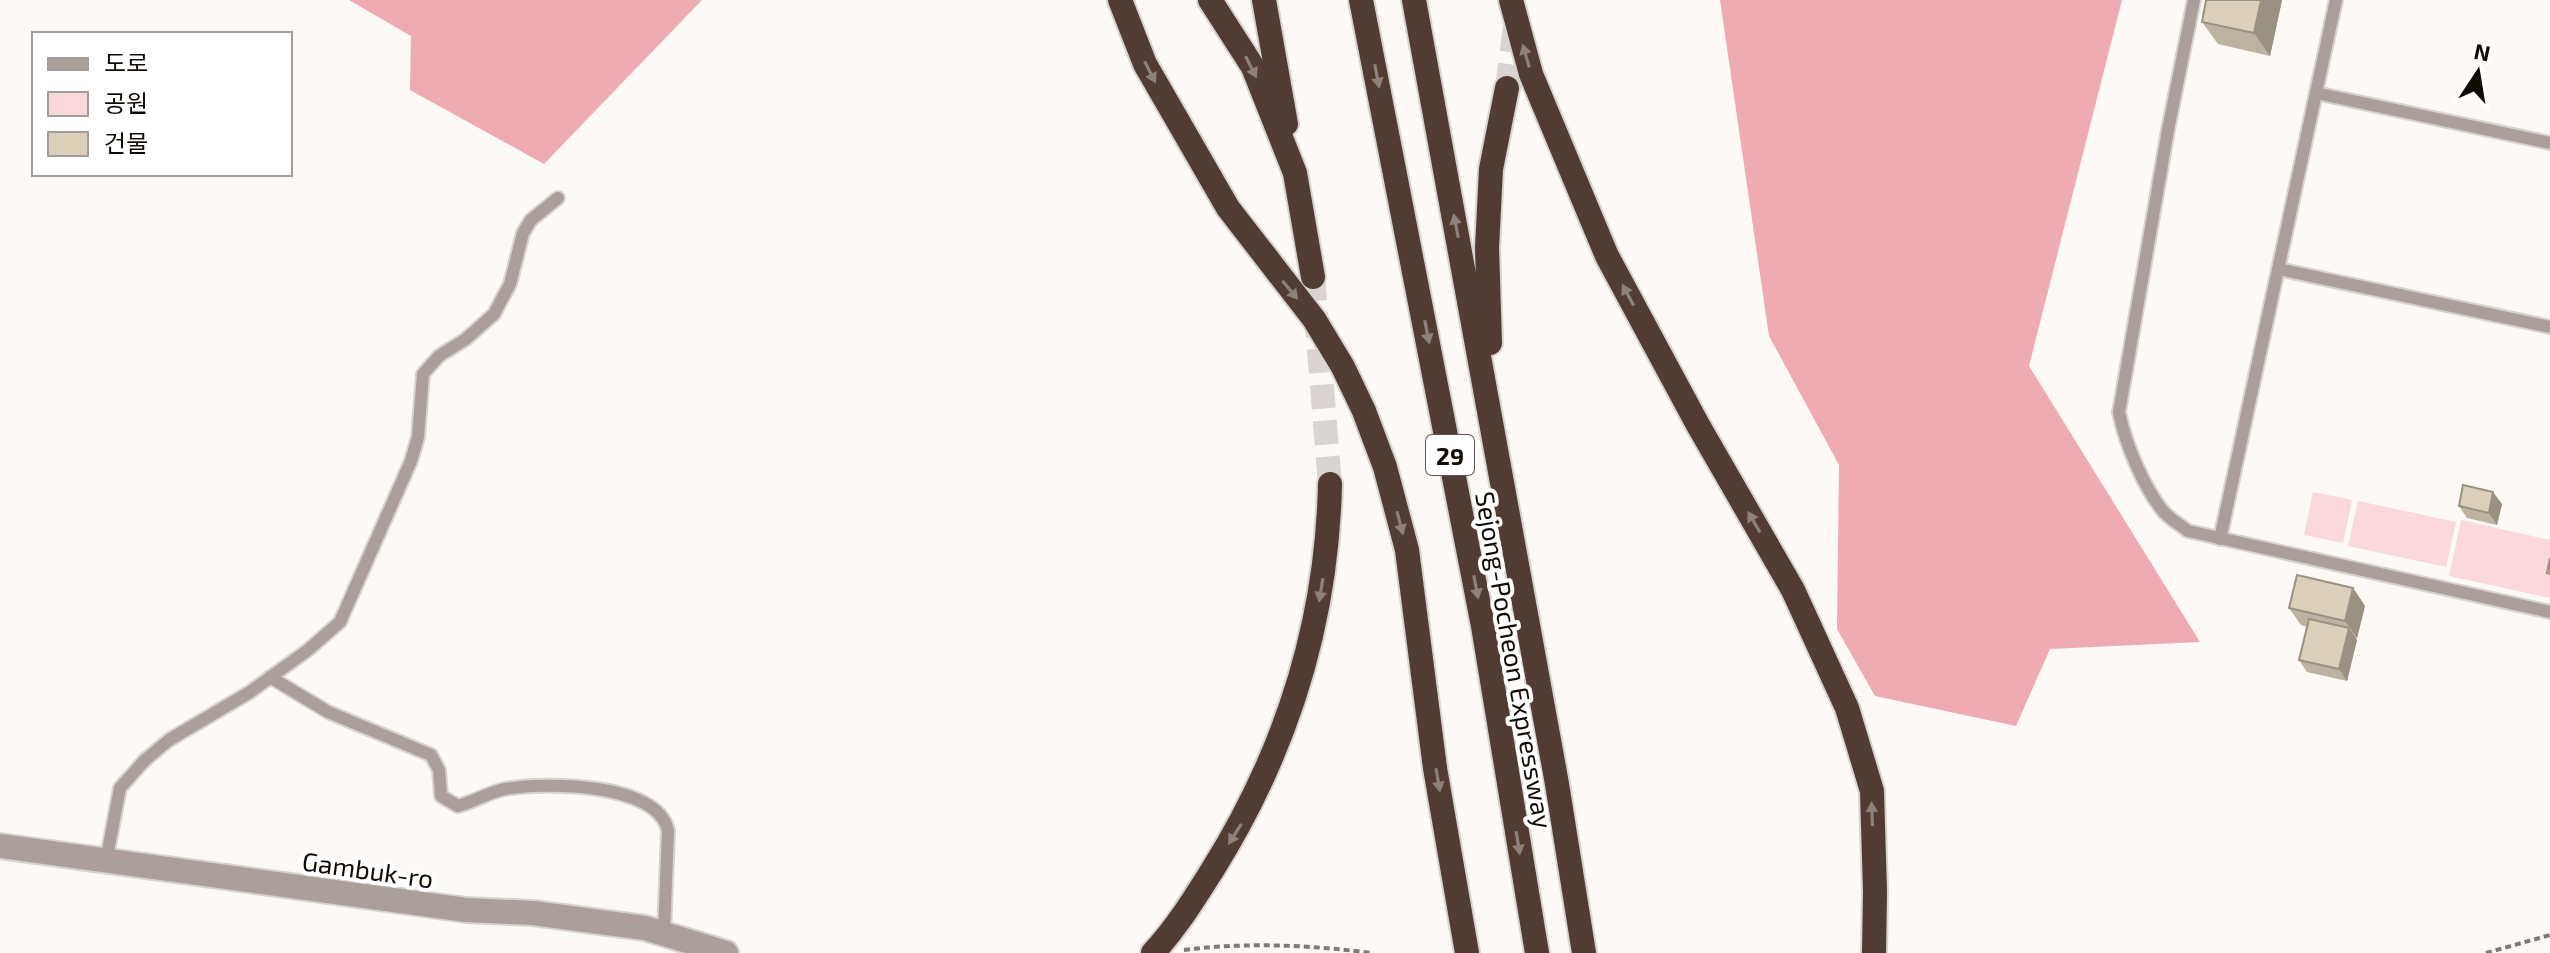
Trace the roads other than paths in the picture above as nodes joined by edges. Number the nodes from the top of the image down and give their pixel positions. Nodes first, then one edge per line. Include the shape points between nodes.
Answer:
1 (1120, 0) edge
2 (1210, 0) edge
3 (1264, 0) edge
4 (1361, 0) edge
5 (1414, 0) edge
6 (1511, 0) edge
7 (2194, 0) edge
8 (2336, 0) edge
9 (1507, 88) tunnel mouth
10 (2316, 93) junction
11 (2550, 143) edge
12 (1295, 173) junction
13 (558, 198) dead end
14 (2278, 269) junction
15 (1313, 277) tunnel mouth
16 (2550, 327) edge
17 (1493, 425) junction
18 (1330, 484) tunnel mouth
19 (2220, 539) junction
20 (2550, 612) edge
21 (270, 677) junction
22 (0, 846) edge
23 (106, 861) junction
24 (664, 933) junction
25 (1465, 942) edge
26 (726, 953) edge
27 (1153, 953) edge
28 (1537, 953) edge
29 (1584, 953) edge
30 (1874, 953) edge

1 -> 25 highway via 1145,64 1228,208 1314,319 1343,367 1385,467 1407,550 1435,768
2 -> 12 highway via 1253,67
3 - 12 highway
4 -> 28 highway, Sejong-Pocheon Expressway / 29 via 1483,626
17 -> 5 highway, Sejong-Pocheon Expressway / 29
30 -> 6 highway via 1872,791 1847,708 1793,590 1607,256 1531,74
7 - 19 lane via 2119,412 2123,433 2164,511 2188,531
8 - 10 lane
9 - 17 highway via 1491,169 1487,248
10 - 11 lane
10 - 14 lane
12 - 15 highway
13 - 21 lane via 523,233 510,284 494,314 423,374 411,461 340,622
14 - 16 lane
14 - 19 lane
17 - 29 highway, Sejong-Pocheon Expressway / 29
18 -> 27 highway via 1329,537 1316,622 1290,714 1243,821 1179,924
19 - 20 lane
21 - 23 lane via 169,740 130,775 120,788
21 - 24 lane via 328,712 431,755 439,770 441,796 458,806 504,789 551,787 611,791 648,804 666,820 668,831
22 - 23 street, Gambuk-ro
23 - 24 street, Gambuk-ro
24 - 26 street, Gambuk-ro

